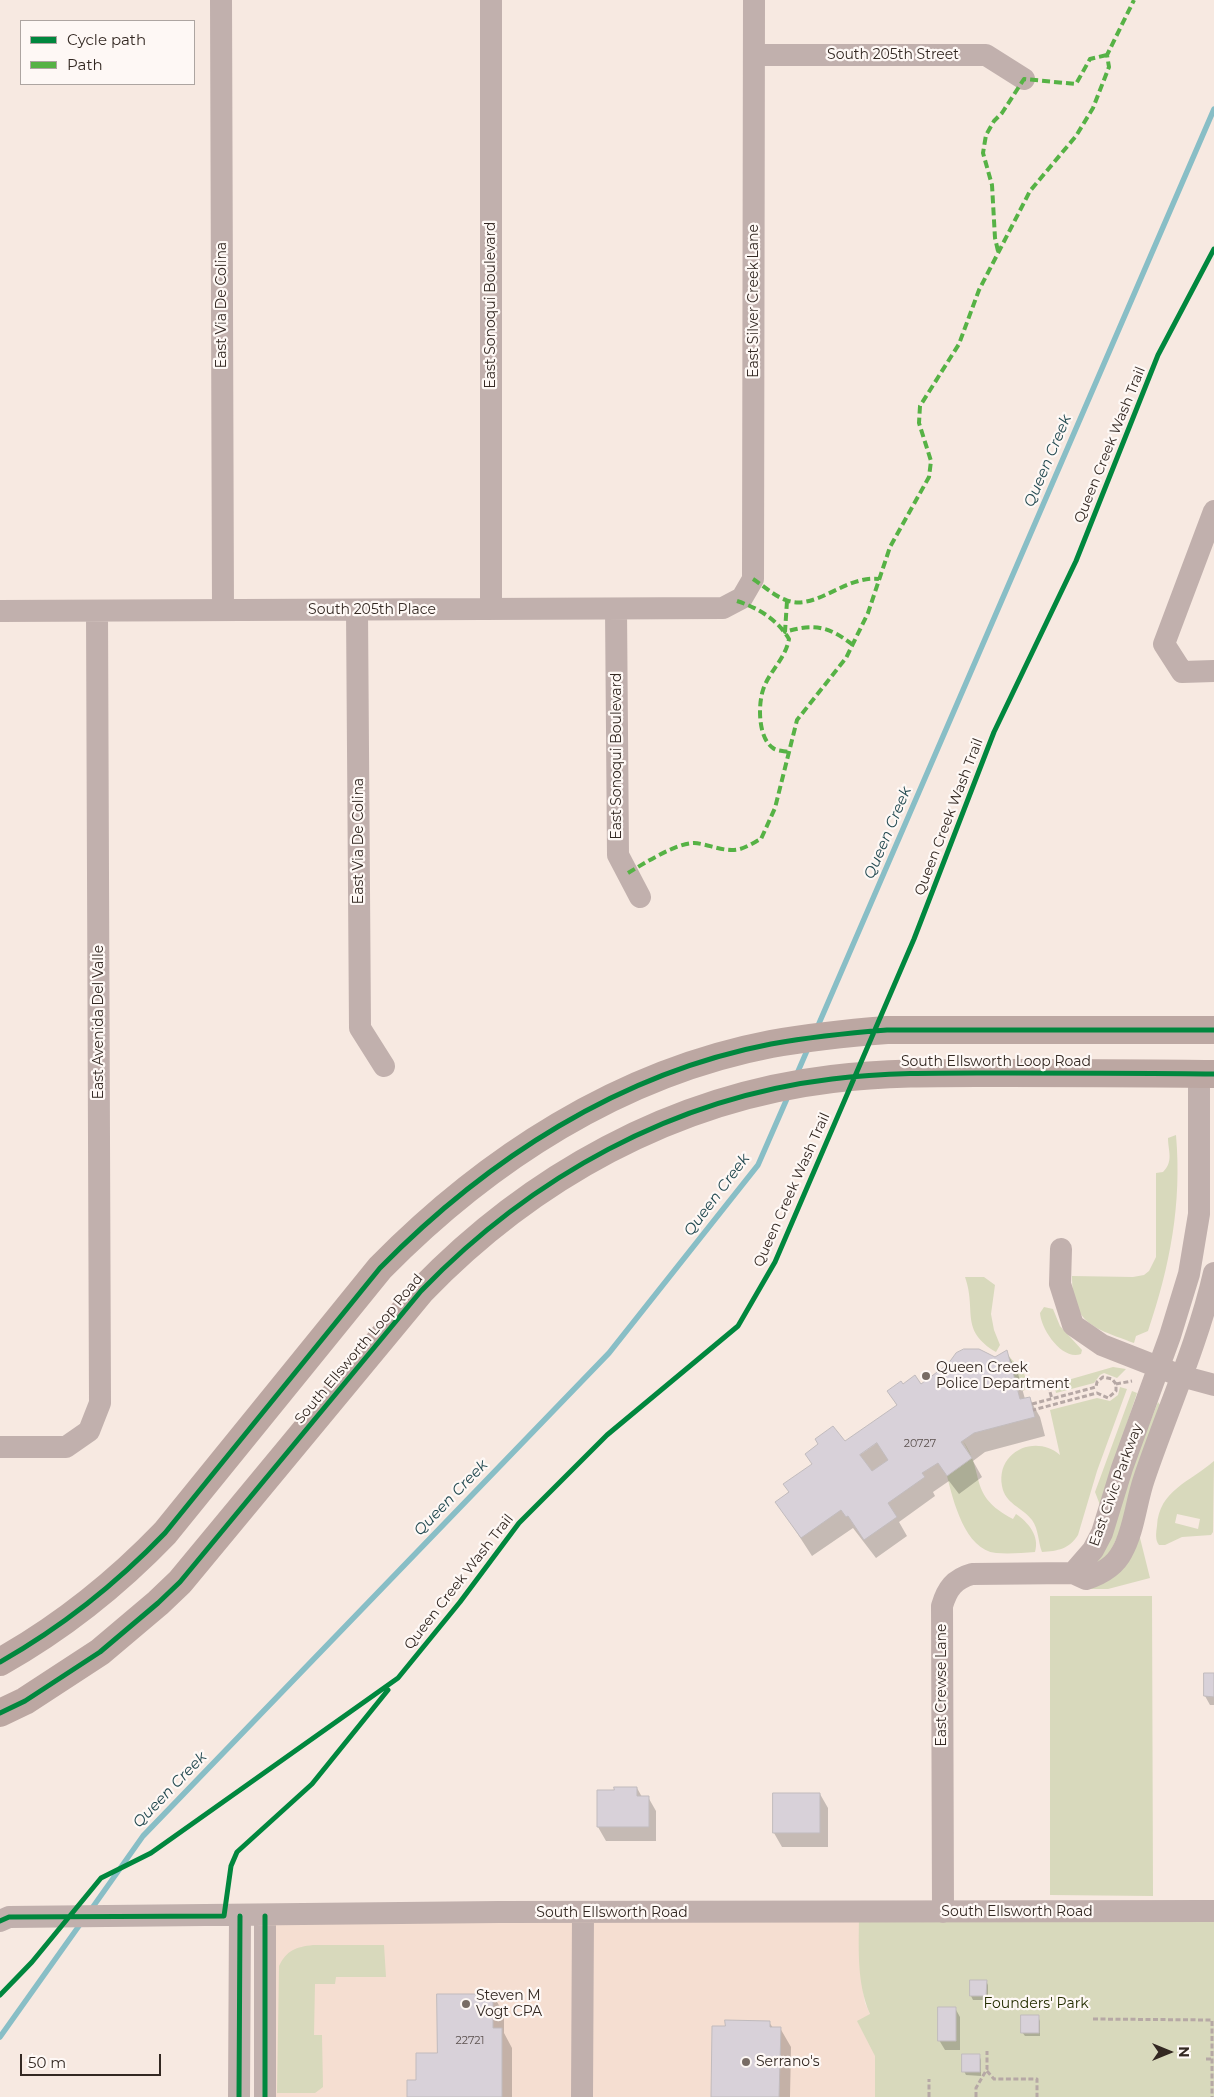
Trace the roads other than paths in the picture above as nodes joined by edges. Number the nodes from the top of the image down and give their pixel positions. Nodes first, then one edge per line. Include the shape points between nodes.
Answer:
1 (220, 0) edge
2 (491, 0) edge
3 (754, 0) edge
4 (754, 55) junction
5 (1024, 79) dead end
6 (1214, 511) edge
7 (742, 598) joint
8 (491, 609) junction
9 (616, 609) junction
10 (97, 610) junction
11 (223, 610) junction
12 (357, 610) junction
13 (0, 611) edge
14 (1214, 671) edge
15 (640, 897) dead end
16 (1214, 1030) edge
17 (384, 1066) dead end
18 (1207, 1074) edge
19 (1060, 1248) dead end
20 (1214, 1273) edge
21 (1159, 1366) junction
22 (1181, 1376) junction
23 (1214, 1385) edge
24 (0, 1448) edge
25 (1073, 1573) junction
26 (0, 1662) edge
27 (0, 1713) edge
28 (943, 1912) junction
29 (1214, 1912) edge
30 (583, 1913) junction
31 (3, 1916) edge
32 (240, 1916) junction
33 (265, 1916) junction
34 (239, 2097) edge
35 (265, 2097) edge
36 (582, 2097) edge

1 - 11 street, East Via De Colina
2 - 8 street, East Sonoqui Boulevard
3 - 4 street, East Silver Creek Lane
4 - 5 street, South 205th Street via 986,54
4 - 7 street, East Silver Creek Lane via 753,579
6 - 14 street via 1164,644 1182,672
7 - 9 street, South 205th Place via 723,608
8 - 9 street, South 205th Place
8 - 12 street, South 205th Place
9 - 15 street, East Sonoqui Boulevard via 618,855
10 - 11 street, South 205th Place
10 - 13 street, South 205th Place
10 - 24 street, East Avenida Del Valle via 100,1403 88,1431 66,1447
11 - 12 street, South 205th Place
12 - 17 street, East Via De Colina via 360,1028
16 - 26 main road via 887,1030 807,1038 753,1048 696,1064 606,1100 489,1171 440,1210 380,1268 182,1513 141,1558 36,1642
18 - 21 street, East Civic Parkway via 1196,1242 1180,1307
18 - 27 main road, South Ellsworth Loop Road via 900,1074 832,1079 730,1101 667,1122 598,1153 533,1193 474,1240 421,1291 180,1582 158,1603 100,1652
19 - 21 street via 1060,1284 1073,1325 1102,1345
20 - 22 street, East Civic Parkway
21 - 22 street
21 - 25 street, East Civic Parkway via 1102,1533 1093,1550
22 - 23 street
22 - 25 street, East Civic Parkway via 1139,1493 1122,1553 1100,1574 1086,1579
25 - 28 street, East Crewse Lane via 972,1574 962,1577 946,1592 942,1606
28 - 29 street, South Ellsworth Road
28 - 30 street, South Ellsworth Road
30 - 33 street, South Ellsworth Road
30 - 36 street
31 - 32 street, South Ellsworth Road
32 - 33 street, South Ellsworth Road
32 - 34 street
33 - 35 street

